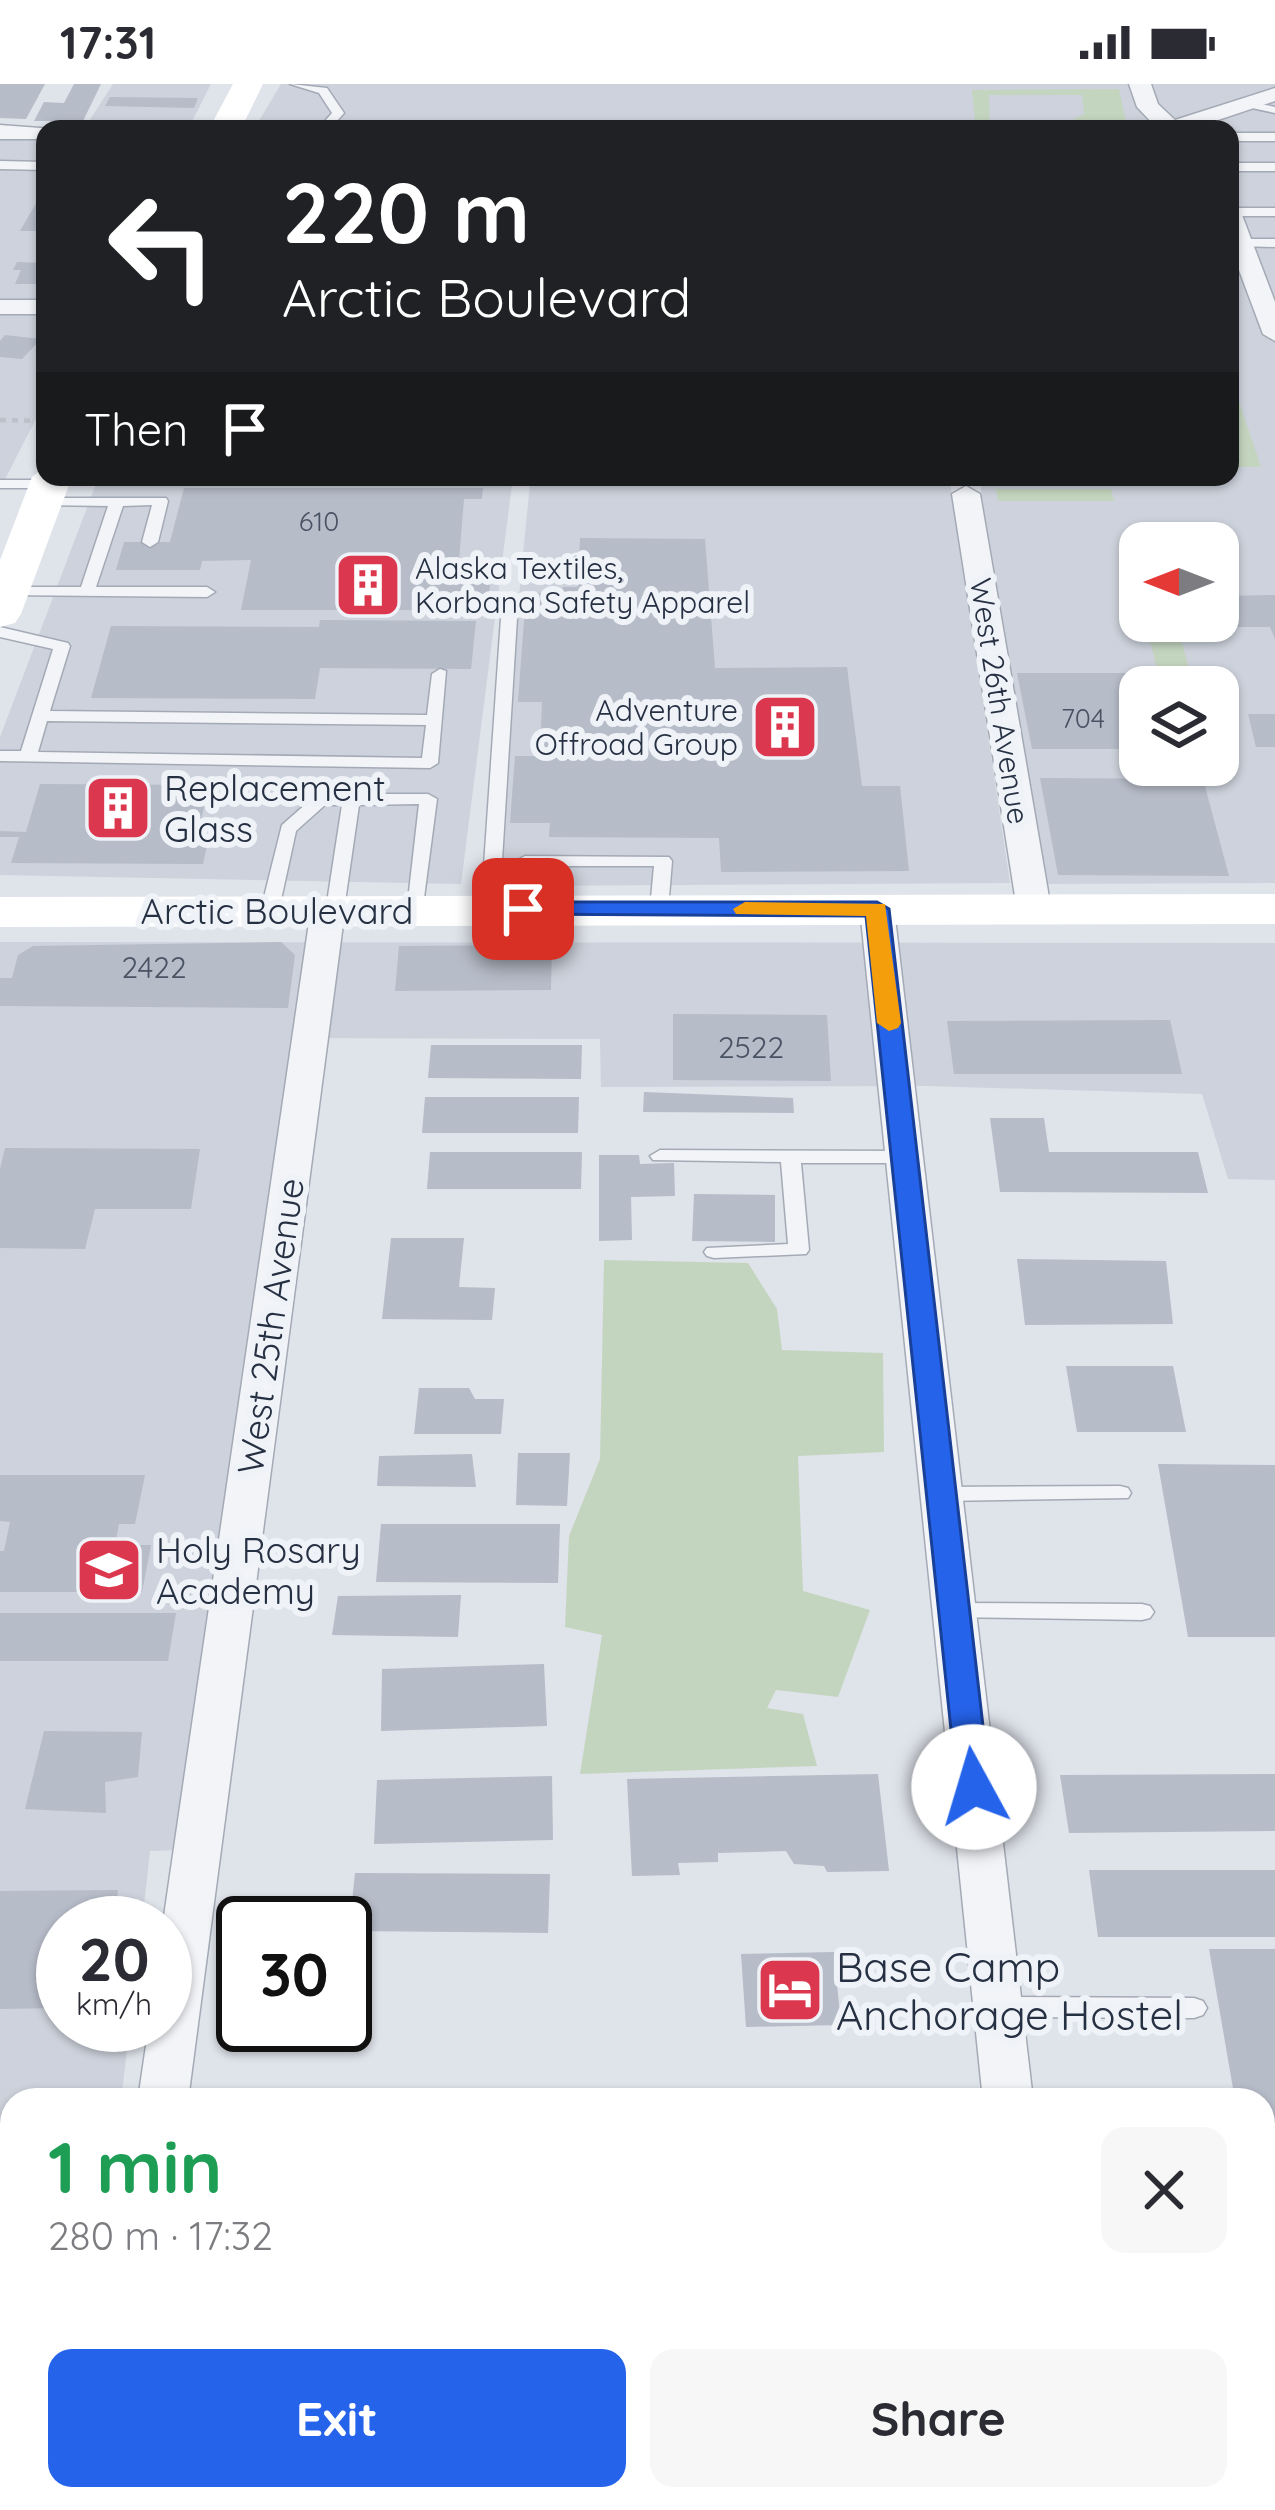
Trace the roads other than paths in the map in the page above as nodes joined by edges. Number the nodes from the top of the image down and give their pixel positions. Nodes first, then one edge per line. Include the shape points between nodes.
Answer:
1 (248, 84) edge
2 (296, 84) edge
3 (1140, 84) edge
4 (1275, 94) edge
5 (1242, 103) junction
6 (1275, 110) edge
7 (230, 120) edge
8 (331, 120) edge
9 (1162, 120) edge
10 (1196, 120) edge
11 (0, 132) edge
12 (36, 133) edge
13 (1239, 137) edge
14 (1275, 137) edge
15 (0, 165) edge
16 (36, 166) edge
17 (1239, 167) edge
18 (1275, 167) edge
19 (1275, 212) edge
20 (1239, 213) edge
21 (1239, 240) edge
22 (1240, 243) junction
23 (1275, 243) edge
24 (0, 307) edge
25 (36, 308) edge
26 (1275, 334) edge
27 (0, 484) edge
28 (48, 488) edge
29 (966, 494) dead end
30 (117, 501) junction
31 (150, 542) dead end
32 (141, 570) dead end
33 (87, 592) junction
34 (135, 592) junction
35 (207, 592) dead end
36 (3, 613) edge
37 (509, 618) dead end
38 (440, 674) dead end
39 (43, 716) junction
40 (435, 720) junction
41 (0, 756) edge
42 (27, 759) junction
43 (351, 800) junction
44 (270, 909) junction
45 (332, 909) junction
46 (416, 909) junction
47 (506, 909) junction
48 (877, 909) junction
49 (1034, 909) junction
50 (1275, 909) edge
51 (0, 912) edge
52 (660, 1156) dead end
53 (790, 1157) junction
54 (904, 1157) junction
55 (714, 1252) dead end
56 (1120, 1493) dead end
57 (941, 1494) junction
58 (954, 1612) junction
59 (1142, 1612) dead end
60 (998, 2007) junction
61 (1194, 2008) dead end
62 (166, 2088) edge
63 (1006, 2088) edge

1 - 7 main road
2 - 8 lane via 323,90 338,112
3 - 9 street
4 - 5 street
5 - 6 lane
5 - 10 street
11 - 12 street
13 - 14 lane
15 - 16 lane
17 - 18 lane
19 - 20 lane
21 - 22 street
22 - 23 lane
22 - 26 street
24 - 25 street
27 - 28 lane
28 - 30 lane
28 - 36 main road
29 - 49 street, West 26th Avenue
30 - 31 lane via 161,501
30 - 33 lane
32 - 34 lane
33 - 34 lane
33 - 36 lane
34 - 35 lane
36 - 39 lane via 62,646
37 - 47 lane
38 - 40 lane
39 - 40 lane
39 - 42 lane
40 - 42 lane via 430,763
41 - 42 lane
43 - 44 lane via 321,800 287,829
43 - 45 lane
43 - 46 lane via 428,799
44 - 45 main road, Arctic Boulevard
44 - 51 main road, Arctic Boulevard
45 - 46 main road, Arctic Boulevard
45 - 62 street, West 25th Avenue
46 - 47 main road, Arctic Boulevard
47 - 48 main road, Arctic Boulevard
48 - 49 main road, Arctic Boulevard
48 - 54 street
49 - 50 main road, Arctic Boulevard
52 - 53 lane
53 - 54 lane
53 - 55 lane via 799,1250
54 - 57 street
56 - 57 lane
57 - 58 street
58 - 59 lane
58 - 60 street
60 - 61 lane
60 - 63 street

